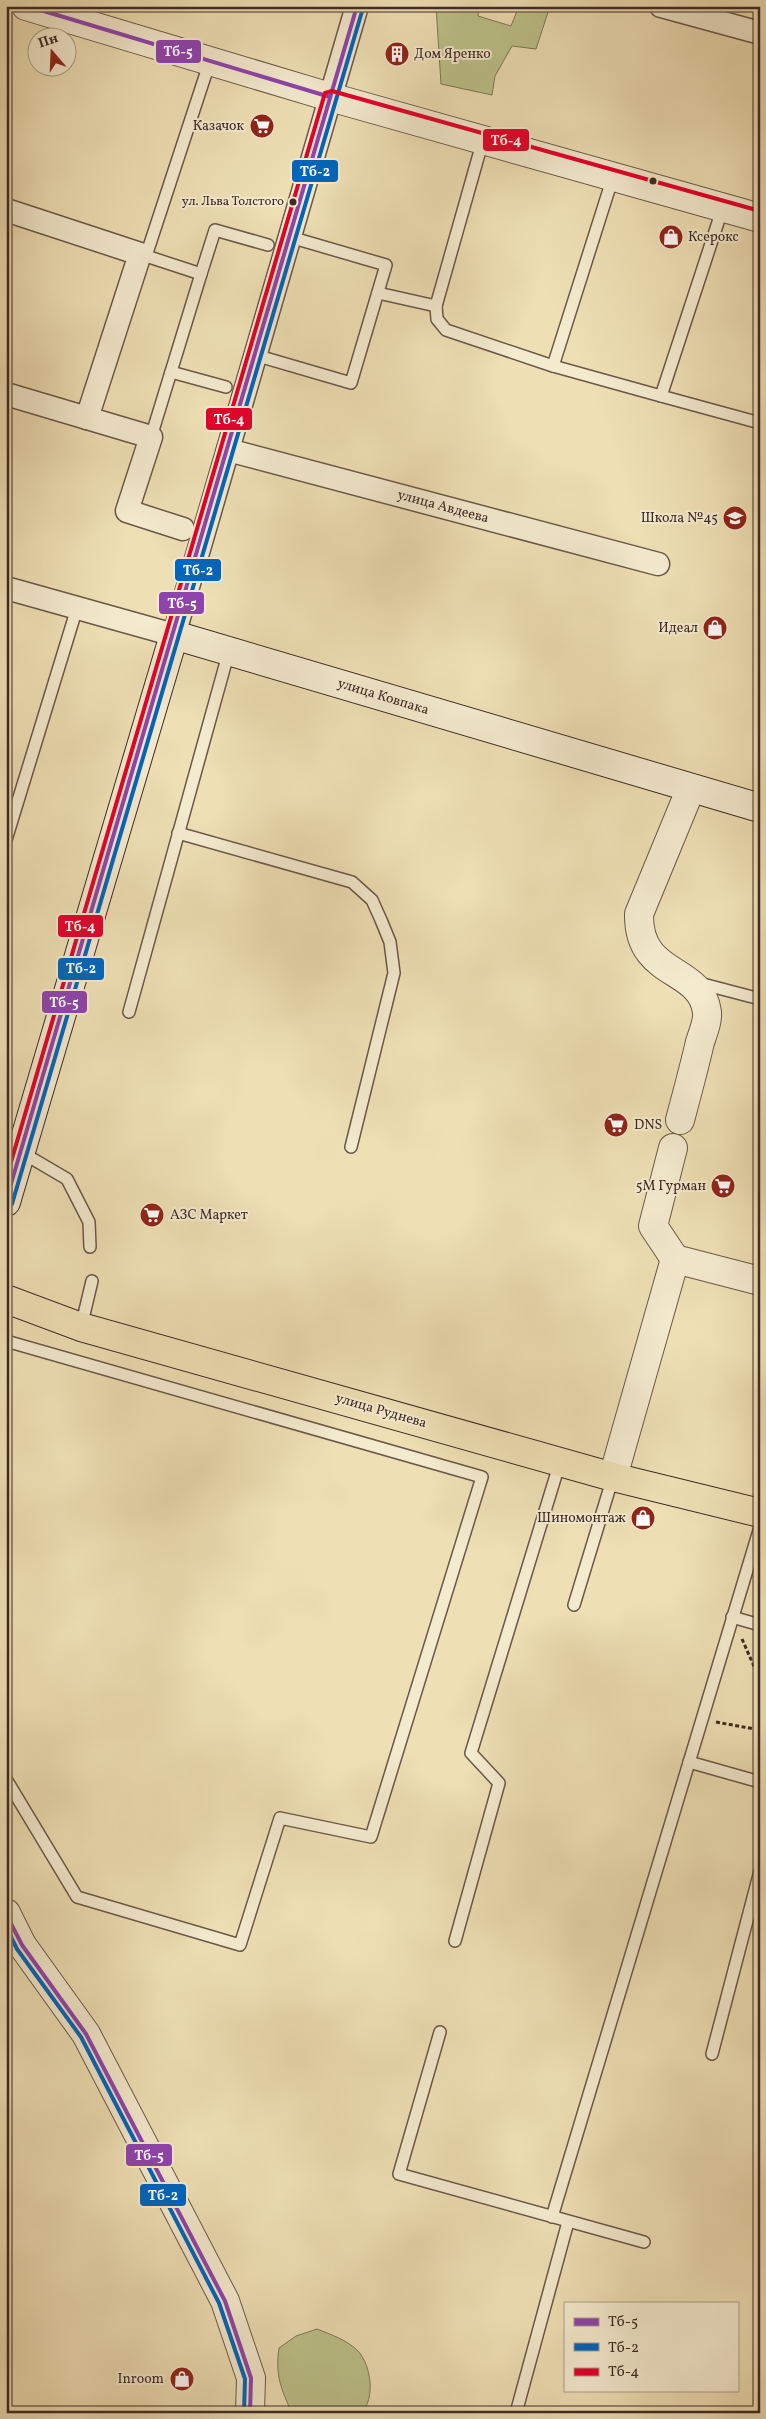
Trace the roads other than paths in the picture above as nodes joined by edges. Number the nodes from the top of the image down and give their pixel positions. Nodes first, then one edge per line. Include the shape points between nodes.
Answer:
1 (26, 6) edge
2 (357, 6) edge
3 (661, 6) edge
4 (760, 32) edge
5 (204, 64) junction
6 (330, 97) junction
7 (483, 140) junction
8 (613, 176) junction
9 (723, 207) junction
10 (6, 210) edge
11 (760, 218) edge
12 (290, 237) junction
13 (268, 245) dead end
14 (143, 255) junction
15 (201, 274) junction
16 (378, 292) junction
17 (436, 306) junction
18 (256, 355) junction
19 (553, 366) junction
20 (171, 372) junction
21 (226, 387) dead end
22 (6, 394) edge
23 (661, 396) junction
24 (87, 418) junction
25 (760, 423) edge
26 (151, 437) junction
27 (228, 450) junction
28 (183, 530) dead end
29 (658, 564) dead end
30 (6, 588) edge
31 (77, 608) junction
32 (174, 635) junction
33 (228, 651) junction
34 (691, 788) junction
35 (760, 808) edge
36 (178, 833) junction
37 (6, 840) edge
38 (687, 980) junction
39 (760, 999) edge
40 (129, 1012) dead end
41 (680, 1120) dead end
42 (351, 1147) dead end
43 (673, 1148) dead end
44 (21, 1152) junction
45 (6, 1202) edge
46 (90, 1247) dead end
47 (674, 1259) junction
48 (92, 1281) dead end
49 (760, 1281) edge
50 (6, 1299) edge
51 (81, 1327) junction
52 (6, 1341) edge
53 (560, 1462) junction
54 (613, 1477) junction
55 (760, 1513) edge
56 (760, 1527) edge
57 (574, 1605) dead end
58 (732, 1617) junction
59 (760, 1625) edge
60 (689, 1762) junction
61 (6, 1779) edge
62 (760, 1782) edge
63 (760, 1871) edge
64 (6, 1913) edge
65 (455, 1941) dead end
66 (440, 2032) dead end
67 (712, 2054) dead end
68 (552, 2217) junction
69 (568, 2222) junction
70 (644, 2242) dead end
71 (250, 2413) edge
72 (516, 2413) edge

1 - 5 street
2 - 6 street
3 - 4 street
5 - 6 street
5 - 14 lane
6 - 7 street
6 - 12 street
7 - 8 street
7 - 17 lane
8 - 9 street
8 - 19 lane
9 - 11 street
9 - 23 lane
10 - 14 street
12 - 16 lane via 386,265
12 - 18 street
13 - 15 lane via 215,230
14 - 15 lane
14 - 24 street
15 - 20 lane
16 - 17 lane
16 - 18 lane via 351,383
17 - 19 lane via 437,319 446,330
18 - 27 street
19 - 23 lane
20 - 21 lane
20 - 26 lane
22 - 24 street
23 - 25 lane
24 - 26 street
26 - 28 street via 128,511
27 - 29 street, улица Авдеева
27 - 32 street
30 - 31 street, улица Ковпака
31 - 32 street, улица Ковпака
31 - 37 lane
32 - 33 street, улица Ковпака
32 - 44 street
33 - 34 street, улица Ковпака
33 - 36 lane
34 - 35 street, улица Ковпака
34 - 38 street via 639,914 639,931 647,951 668,970
36 - 40 lane
36 - 42 lane via 352,882 372,900 390,942 394,973
38 - 39 lane
38 - 41 street via 703,996 707,1014
43 - 47 street via 653,1226
44 - 45 street
44 - 46 lane via 67,1179 89,1222
47 - 49 street
47 - 54 street
48 - 51 lane
50 - 51 main road, улица Руднева
51 - 53 main road, улица Руднева
52 - 61 lane via 482,1477 371,1838 280,1818 240,1945 76,1897
53 - 54 main road, улица Руднева
53 - 65 lane via 471,1754 499,1783
54 - 55 main road, улица Руднева
54 - 57 lane
56 - 58 lane
58 - 59 lane
58 - 60 lane
60 - 62 lane
60 - 68 lane
63 - 67 lane
64 - 71 street via 22,1945 86,2034 225,2301 251,2378
66 - 68 lane via 399,2174
68 - 69 lane
69 - 70 lane
69 - 72 lane

